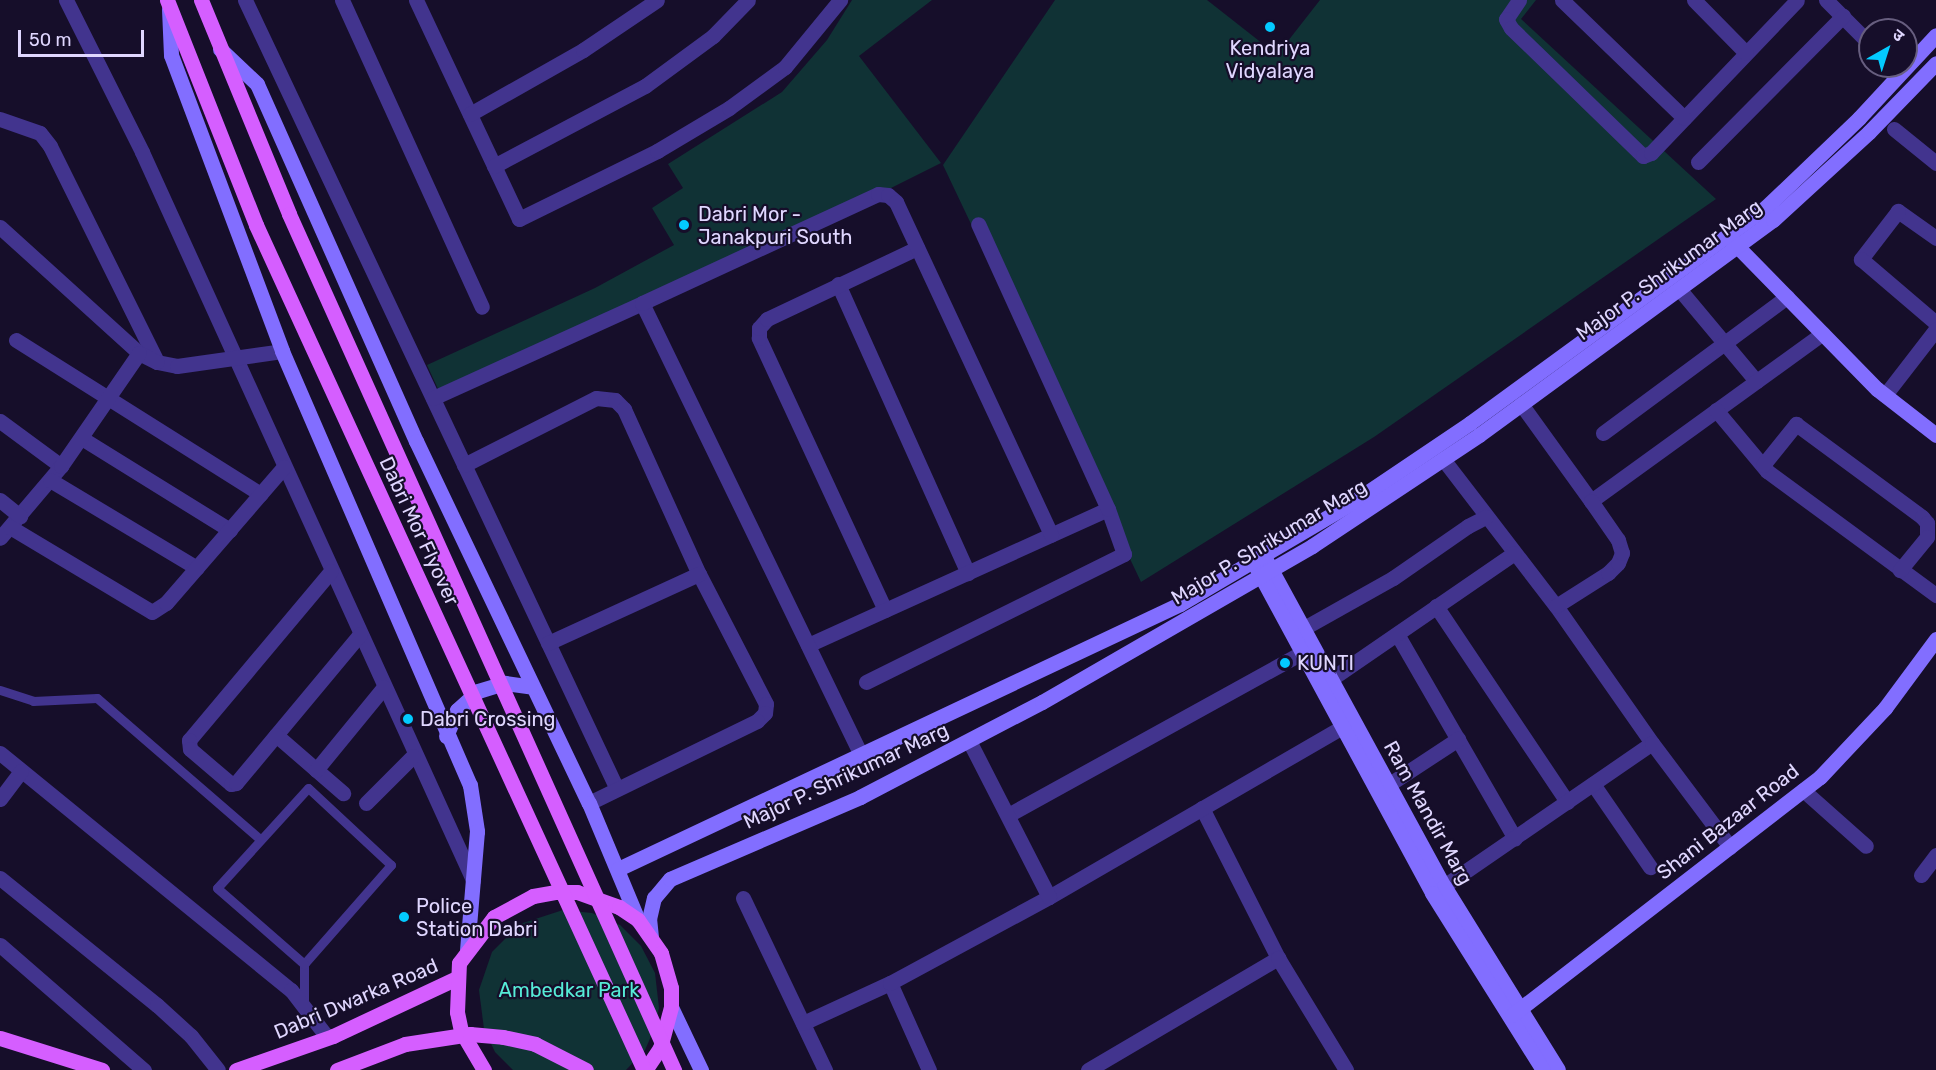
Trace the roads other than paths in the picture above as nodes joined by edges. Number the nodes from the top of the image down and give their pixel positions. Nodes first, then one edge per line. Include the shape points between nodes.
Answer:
1 (66, 0) edge
2 (201, 0) edge
3 (245, 0) edge
4 (342, 0) edge
5 (416, 0) edge
6 (657, 0) edge
7 (748, 0) edge
8 (840, 0) edge
9 (1519, 0) edge
10 (1562, 0) edge
11 (1694, 0) edge
12 (1797, 0) edge
13 (1826, 0) edge
14 (168, 2) edge
15 (1843, 16) junction
16 (1858, 32) edge
17 (1936, 35) edge
18 (220, 49) junction
19 (1918, 50) edge
20 (1746, 53) junction
21 (1936, 63) edge
22 (1887, 78) edge
23 (470, 114) junction
24 (1684, 118) junction
25 (0, 119) edge
26 (1894, 129) dead end
27 (1698, 162) dead end
28 (1936, 162) edge
29 (494, 166) junction
30 (978, 224) dead end
31 (0, 227) edge
32 (1936, 238) edge
33 (1733, 242) junction
34 (917, 248) junction
35 (838, 284) junction
36 (1680, 290) junction
37 (1787, 297) junction
38 (642, 303) junction
39 (482, 307) dead end
40 (1936, 323) edge
41 (1936, 329) edge
42 (1823, 333) junction
43 (16, 340) dead end
44 (1725, 343) junction
45 (282, 351) junction
46 (139, 352) junction
47 (234, 357) junction
48 (157, 363) junction
49 (1756, 381) junction
50 (1885, 395) junction
51 (433, 398) junction
52 (108, 399) junction
53 (1521, 404) junction
54 (1716, 410) junction
55 (0, 422) edge
56 (1604, 433) dead end
57 (1936, 435) edge
58 (83, 439) junction
59 (1443, 459) junction
60 (464, 465) junction
61 (1763, 465) junction
62 (61, 466) junction
63 (284, 467) junction
64 (50, 480) junction
65 (261, 494) junction
66 (0, 500) edge
67 (1592, 501) junction
68 (1108, 509) junction
69 (1486, 517) junction
70 (10, 527) edge
71 (230, 530) junction
72 (1051, 535) junction
73 (1514, 553) junction
74 (1262, 565) junction
75 (197, 568) junction
76 (1900, 570) junction
77 (331, 571) junction
78 (968, 573) junction
79 (699, 574) junction
80 (1936, 595) edge
81 (1436, 606) junction
82 (1556, 606) junction
83 (885, 610) junction
84 (1304, 628) junction
85 (360, 634) junction
86 (1397, 634) junction
87 (1936, 639) edge
88 (548, 642) junction
89 (808, 645) junction
90 (1302, 653) junction
91 (1331, 679) junction
92 (866, 682) dead end
93 (384, 687) junction
94 (533, 687) junction
95 (0, 690) edge
96 (1342, 728) junction
97 (276, 735) junction
98 (446, 736) junction
99 (1458, 739) junction
100 (969, 741) junction
101 (1652, 743) junction
102 (0, 753) edge
103 (861, 754) junction
104 (413, 756) junction
105 (316, 770) junction
106 (21, 771) junction
107 (1593, 784) junction
108 (1388, 785) junction
109 (617, 789) junction
110 (1803, 790) junction
111 (343, 793) dead end
112 (0, 800) edge
113 (1567, 802) junction
114 (366, 803) dead end
115 (589, 803) junction
116 (1202, 808) junction
117 (1008, 815) junction
118 (1515, 837) junction
119 (260, 839) junction
120 (1866, 846) dead end
121 (1730, 848) junction
122 (1936, 855) edge
123 (1650, 867) dead end
124 (618, 869) junction
125 (1921, 875) dead end
126 (0, 878) edge
127 (472, 880) junction
128 (1444, 886) junction
129 (1049, 897) junction
130 (743, 898) dead end
131 (638, 920) junction
132 (651, 937) junction
133 (0, 945) edge
134 (467, 950) junction
135 (1278, 958) junction
136 (304, 964) junction
137 (458, 978) junction
138 (890, 983) junction
139 (304, 1005) junction
140 (671, 1007) junction
141 (1514, 1014) junction
142 (803, 1023) junction
143 (327, 1037) junction
144 (0, 1038) edge
145 (102, 1070) edge
146 (144, 1070) edge
147 (218, 1070) edge
148 (236, 1070) edge
149 (337, 1070) edge
150 (484, 1070) edge
151 (586, 1070) edge
152 (644, 1070) edge
153 (674, 1070) edge
154 (701, 1070) edge
155 (825, 1070) edge
156 (929, 1070) edge
157 (1088, 1070) edge
158 (1346, 1070) edge
159 (1542, 1070) edge
160 (1558, 1070) edge

1 - 47 street via 142,152
2 - 18 main road, Dabri Mor Flyover
3 - 51 street
4 - 39 street
5 - 23 street
6 - 23 street via 583,51
7 - 29 street via 713,36 645,86
8 - 29 street via 785,67 729,108 657,151 519,219
9 - 24 street via 1506,19 1511,28 1636,152 1643,156 1651,153
10 - 24 street
11 - 20 street
12 - 20 street
13 - 15 street
14 - 45 street via 171,55
14 - 152 main road, Dabri Mor Flyover, bridge via 256,225
15 - 16 street
15 - 27 street
17 - 19 street, Major P. Shrikumar Marg
18 - 94 street via 257,84 416,441
18 - 153 main road, Dabri Mor Flyover, bridge via 289,214
20 - 24 street
21 - 33 street, Major P. Shrikumar Marg via 1860,140
22 - 33 street, Major P. Shrikumar Marg
23 - 29 street
25 - 48 street via 40,133 50,146
26 - 28 street
30 - 68 street
31 - 46 street
32 - 40 street via 1898,211 1861,259
33 - 36 street, Major P. Shrikumar Marg
33 - 37 street
33 - 74 street, Major P. Shrikumar Marg
34 - 35 street
34 - 38 street via 896,202 888,195 878,194
34 - 72 street
35 - 78 street
35 - 83 street via 767,319 759,328 759,338
36 - 44 street
36 - 53 street, Major P. Shrikumar Marg
37 - 42 street
37 - 44 street
38 - 51 street
38 - 89 street
41 - 50 street
42 - 49 street
42 - 50 street
43 - 52 street
44 - 49 street
44 - 56 street
45 - 47 street
45 - 98 street
46 - 48 street
46 - 52 street
47 - 48 street via 177,366
47 - 63 street
49 - 54 street
50 - 57 street
51 - 60 street
52 - 58 street
52 - 65 street
53 - 59 street, Major P. Shrikumar Marg
53 - 67 street
54 - 61 street
54 - 67 street
55 - 62 street
58 - 62 street
58 - 71 street
59 - 69 street
59 - 74 street, Major P. Shrikumar Marg
60 - 79 street via 596,398 615,400 624,409
60 - 88 street
61 - 76 street
61 - 76 street via 1796,424 1922,517 1927,524 1927,537
62 - 64 street
63 - 65 street
63 - 77 street
64 - 70 street
64 - 75 street
65 - 71 street
66 - 70 street
67 - 82 street via 1618,540 1622,553 1618,564 1608,573
68 - 72 street
68 - 92 street via 1124,549 1122,558
69 - 73 street
69 - 84 street via 1393,578
70 - 75 street via 152,612 166,603
71 - 75 street
72 - 78 street
73 - 81 street
73 - 82 street
74 - 84 street, Ram Mandir Marg
74 - 90 street, Ram Mandir Marg
74 - 100 street, Major P. Shrikumar Marg
74 - 103 street, Major P. Shrikumar Marg
76 - 80 street
77 - 85 street
77 - 97 street via 188,746 233,785
78 - 83 street
79 - 88 street
79 - 109 street via 766,704 765,713 757,721
81 - 86 street
81 - 113 street
82 - 101 street
83 - 89 street
84 - 91 street, Ram Mandir Marg
85 - 93 street
85 - 97 street
86 - 91 street
86 - 99 street
87 - 110 street, Shani Bazaar Road via 1885,708
88 - 109 street
89 - 103 street
90 - 96 street, Ram Mandir Marg
90 - 117 street
91 - 108 street, Ram Mandir Marg
93 - 104 street
93 - 105 street
94 - 98 street via 505,683 478,691 457,710
94 - 115 street
95 - 119 lane via 33,701 97,698
96 - 116 street
96 - 141 street, Ram Mandir Marg via 1432,892
97 - 105 street
98 - 127 street via 471,785 477,831
99 - 108 street
99 - 118 street
100 - 117 street
100 - 132 street, Major P. Shrikumar Marg via 860,797 670,879 654,898 649,919
101 - 107 street
101 - 121 street
102 - 106 street
103 - 124 street, Major P. Shrikumar Marg
104 - 114 street
104 - 127 street
105 - 111 street
106 - 112 street
106 - 139 street via 277,978
107 - 113 street
107 - 123 street
108 - 128 street, Ram Mandir Marg
109 - 115 street
110 - 120 street
110 - 121 street, Shani Bazaar Road
113 - 118 street
115 - 124 street
116 - 129 street
116 - 135 street
117 - 129 street
118 - 128 street
119 - 136 lane via 217,888
119 - 136 lane via 308,788 391,865
121 - 141 street, Shani Bazaar Road
122 - 125 street
124 - 131 street
126 - 147 street via 157,1005 191,1036
127 - 134 street
128 - 141 street, Ram Mandir Marg
129 - 138 street
130 - 142 street
131 - 132 main road
131 - 134 main road via 598,897 555,892 512,904 494,917
132 - 140 main road via 667,970
133 - 146 street
134 - 137 main road via 459,963
135 - 157 street
135 - 158 street
136 - 139 lane
137 - 143 main road, Dabri Dwarka Road
137 - 150 main road via 461,1031
138 - 142 street
138 - 156 street
139 - 143 street
140 - 152 main road via 660,1048
140 - 154 street
141 - 159 street, Ram Mandir Marg
141 - 160 street, Ram Mandir Marg
142 - 155 street
143 - 148 main road, Dabri Dwarka Road
144 - 145 main road
149 - 151 main road, bridge via 405,1044 470,1034 535,1044

